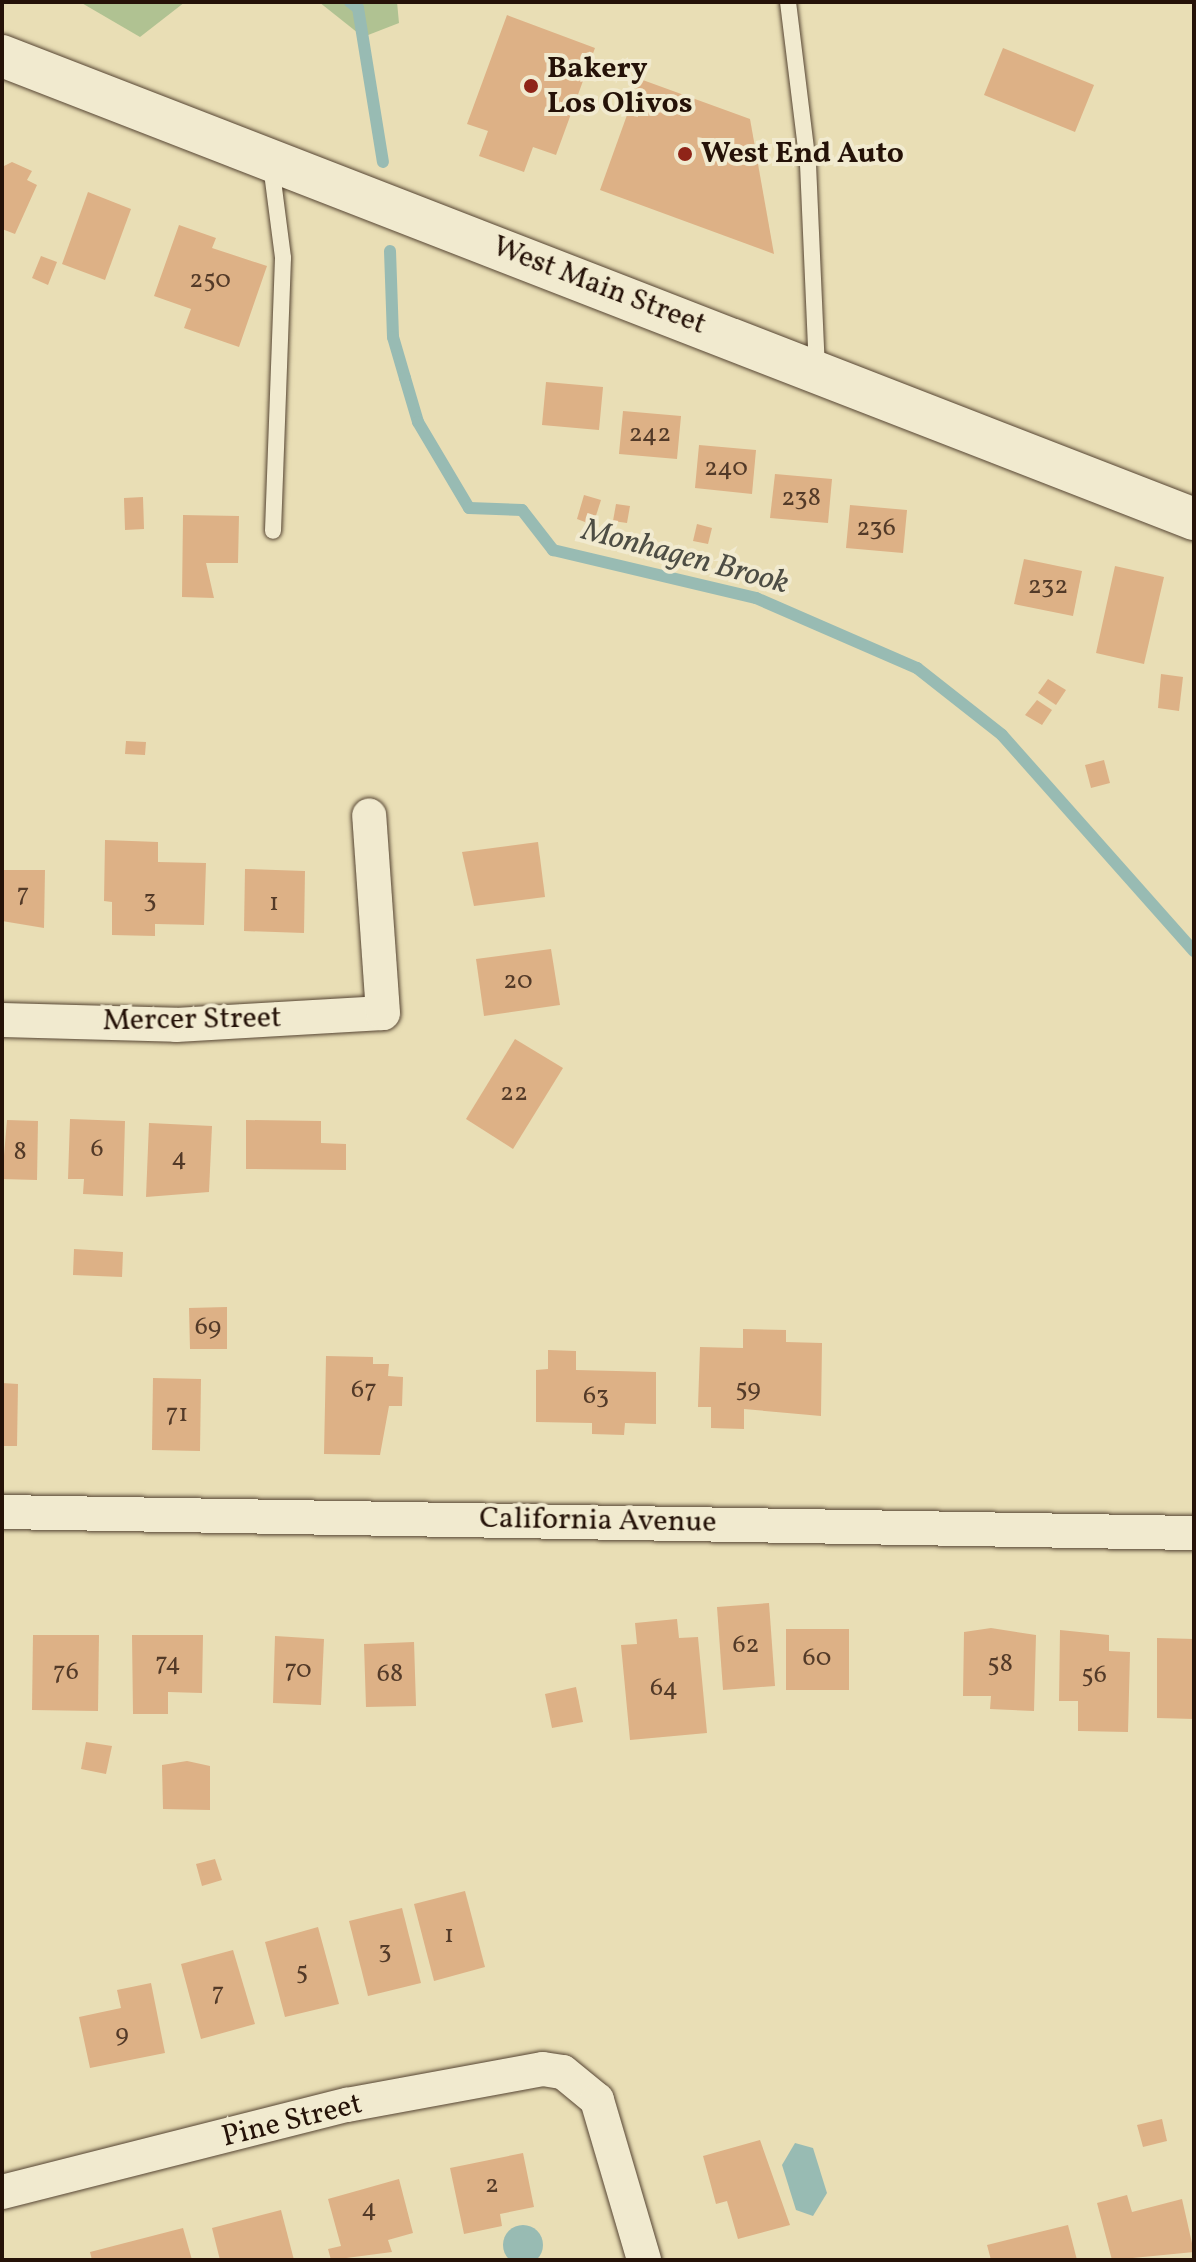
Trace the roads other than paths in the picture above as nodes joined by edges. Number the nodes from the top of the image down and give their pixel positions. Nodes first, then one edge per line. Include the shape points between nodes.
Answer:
1 (788, 2) edge
2 (2, 56) edge
3 (271, 159) junction
4 (817, 370) junction
5 (1194, 519) edge
6 (273, 531) dead end
7 (369, 815) dead end
8 (2, 1020) edge
9 (2, 1512) edge
10 (1194, 1533) edge
11 (2, 2192) edge
12 (644, 2260) edge

1 - 4 lane via 808,164
2 - 3 street, West Main Street
3 - 4 street, West Main Street
3 - 6 lane via 283,258
4 - 5 street, West Main Street
7 - 8 street, Mercer Street via 383,1013 176,1025
9 - 10 street, California Avenue
11 - 12 street, Pine Street via 347,2105 543,2069 581,2083 602,2112

